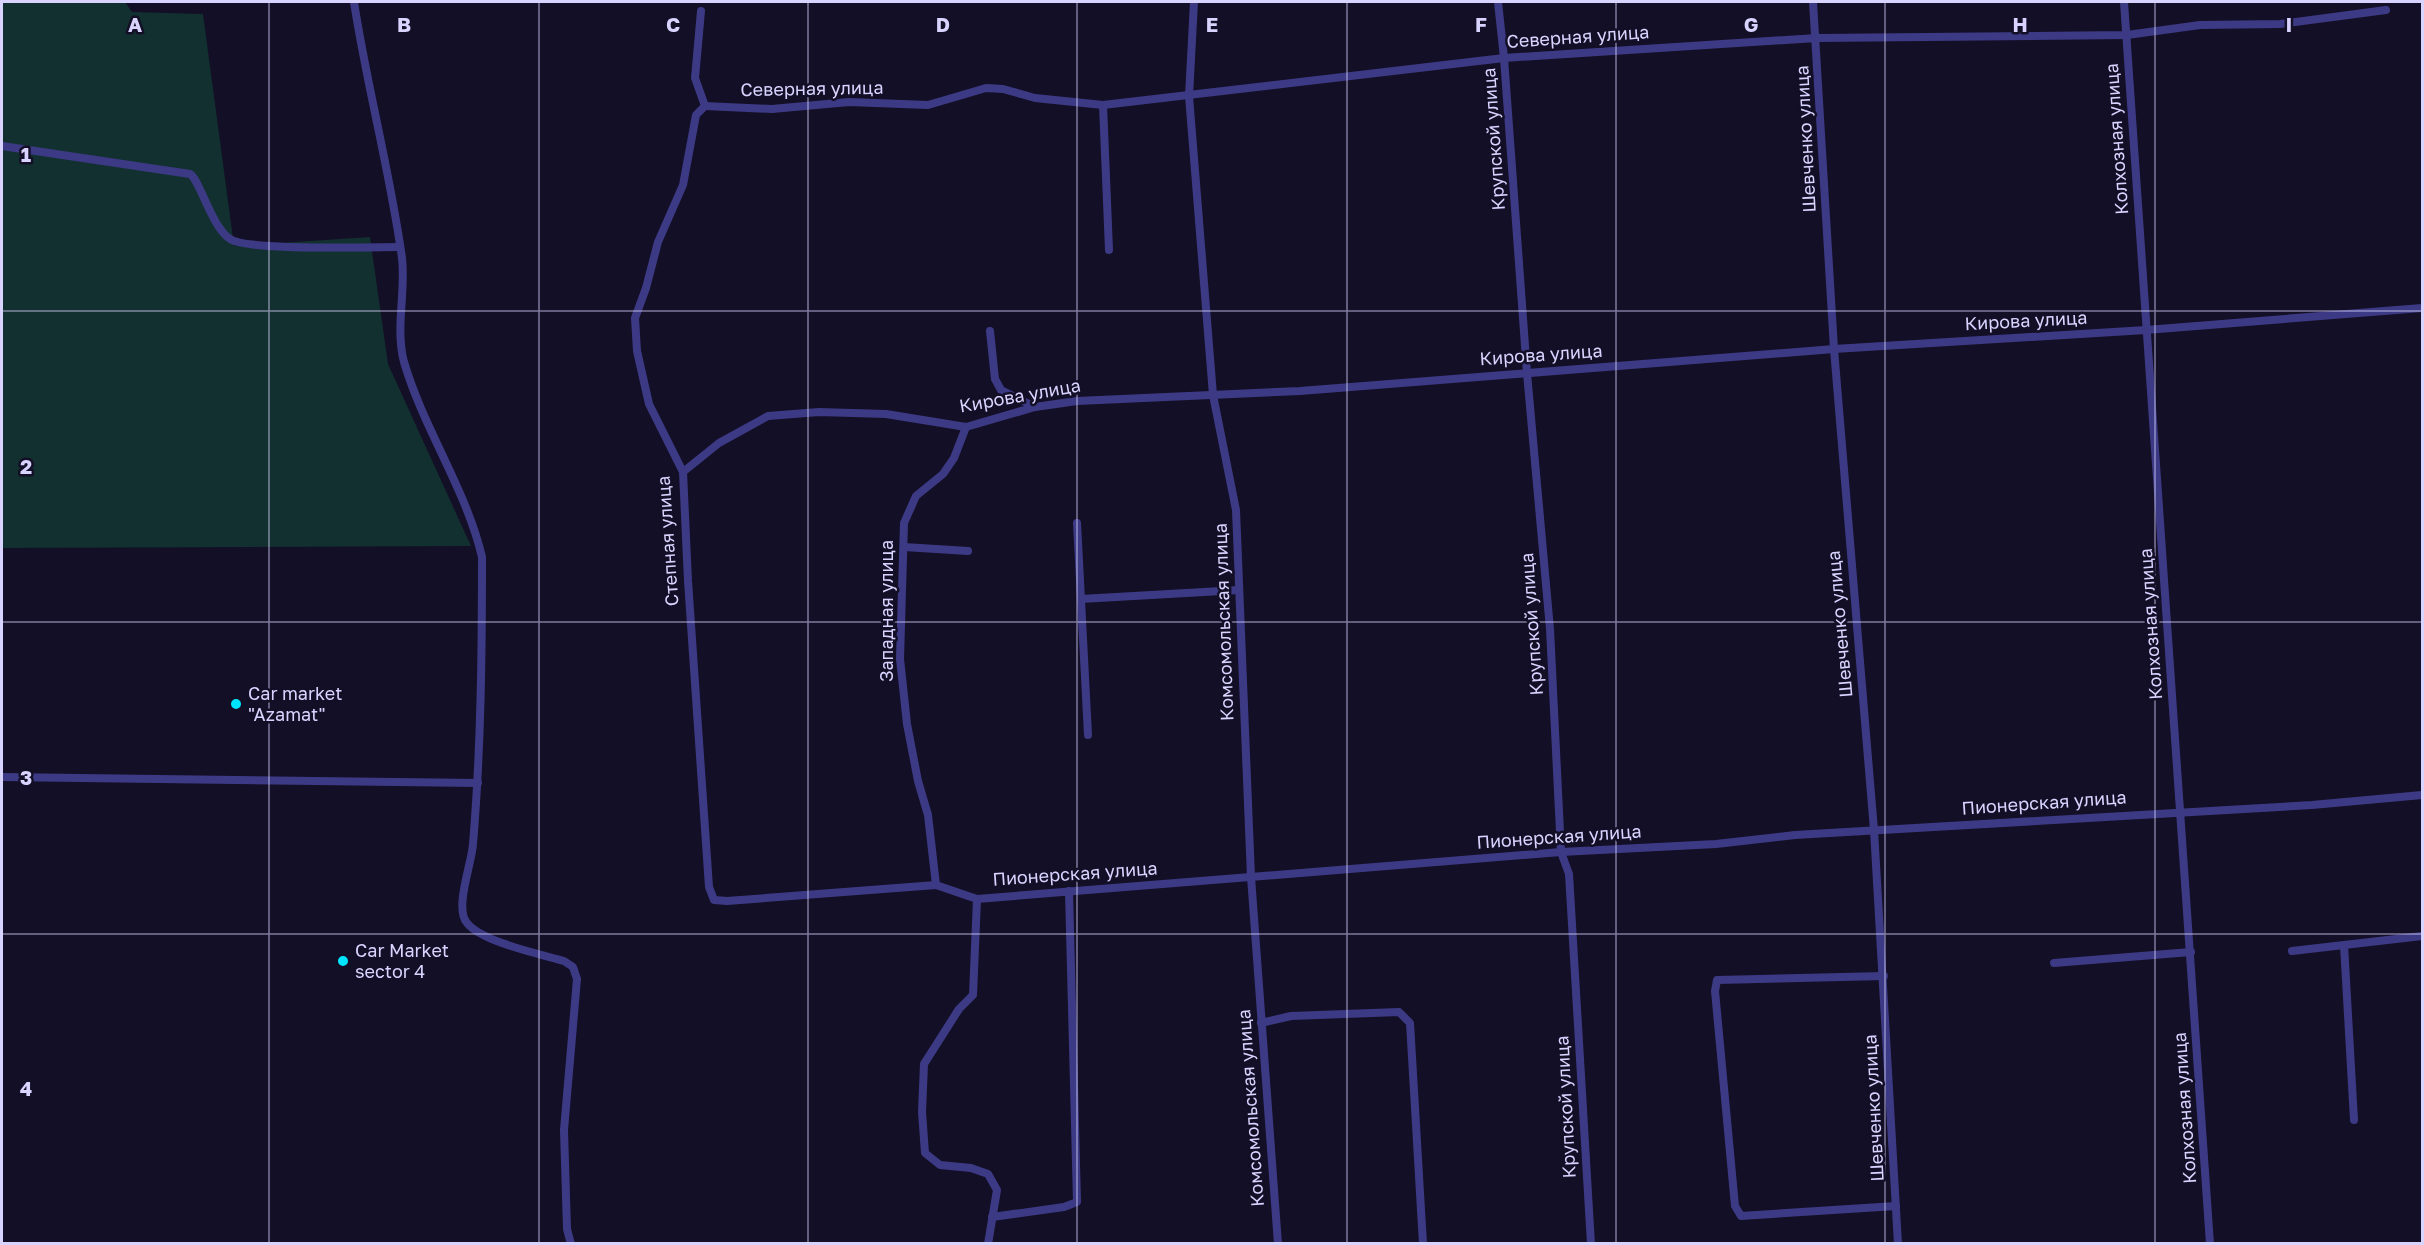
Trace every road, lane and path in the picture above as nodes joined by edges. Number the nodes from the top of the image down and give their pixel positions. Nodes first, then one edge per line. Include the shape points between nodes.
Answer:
1 (354, 2) edge
2 (1194, 2) edge
3 (1498, 2) edge
4 (1813, 2) edge
5 (2124, 2) edge
6 (2386, 10) dead end
7 (700, 11) dead end
8 (2127, 35) junction
9 (1817, 38) junction
10 (1504, 58) junction
11 (1190, 96) junction
12 (1103, 105) junction
13 (705, 106) junction
14 (2, 146) edge
15 (400, 247) junction
16 (1109, 250) dead end
17 (2422, 308) edge
18 (2146, 330) junction
19 (990, 331) dead end
20 (1834, 349) junction
21 (1527, 373) junction
22 (1213, 394) junction
23 (1035, 407) junction
24 (966, 427) junction
25 (683, 472) junction
26 (1077, 523) dead end
27 (904, 547) junction
28 (968, 551) dead end
29 (1239, 590) junction
30 (1081, 599) junction
31 (1088, 735) dead end
32 (2, 777) edge
33 (478, 783) junction
34 (2422, 795) edge
35 (2181, 811) junction
36 (1874, 830) junction
37 (1561, 852) junction
38 (1251, 878) junction
39 (936, 885) junction
40 (709, 888) joint
41 (1069, 891) junction
42 (977, 899) junction
43 (2422, 936) edge
44 (2344, 945) junction
45 (2292, 951) dead end
46 (2192, 952) junction
47 (2054, 963) dead end
48 (1884, 976) junction
49 (1261, 1023) junction
50 (2354, 1120) dead end
51 (1896, 1206) junction
52 (992, 1217) junction
53 (571, 1244) edge
54 (988, 1244) edge
55 (1278, 1244) edge
56 (1423, 1244) edge
57 (1591, 1244) edge
58 (1898, 1244) edge
59 (2210, 1244) edge

1 - 15 street
2 - 11 street, Комсомольская улица
3 - 10 street, Крупской улица
4 - 9 street, Шевченко улица
5 - 8 street, Колхозная улица
6 - 8 street, Северная улица via 2280,24 2200,25
7 - 13 street via 695,78
8 - 9 street, Северная улица
8 - 18 street, Колхозная улица
9 - 10 street, Северная улица
9 - 20 street, Шевченко улица
10 - 11 street, Северная улица
10 - 21 street, Крупской улица
11 - 12 street, Северная улица
11 - 22 street, Комсомольская улица
12 - 13 street, Северная улица via 986,88 928,105 849,102 771,109
12 - 16 street
13 - 25 street, Степная улица via 696,115 683,185 657,242 635,318 637,351 649,404
14 - 15 street via 190,174 216,222 230,239 240,243
15 - 33 street via 404,359 413,390 476,531 482,557
17 - 18 street, Кирова улица
18 - 20 street, Кирова улица
18 - 35 street, Колхозная улица
19 - 23 street via 995,379 1001,390
20 - 21 street, Кирова улица
20 - 36 street, Шевченко улица
21 - 22 street, Кирова улица
21 - 37 street, Крупской улица via 1550,629
22 - 23 street, Кирова улица
22 - 29 street, Комсомольская улица via 1236,510
23 - 24 street, Кирова улица
24 - 25 street, Кирова улица via 886,414 819,412 768,416 719,443
24 - 27 street, Западная улица via 943,474 916,496 904,523
25 - 40 street, Степная улица
26 - 30 street
27 - 28 street
27 - 39 street, Западная улица via 900,659 907,724 928,815
29 - 30 street
29 - 38 street, Комсомольская улица
30 - 31 street
32 - 33 street
33 - 53 street via 472,855 463,896 466,923 502,943 564,961 573,967 577,979 564,1130 567,1229
34 - 35 street, Пионерская улица
35 - 36 street, Пионерская улица
35 - 46 street, Колхозная улица
36 - 37 street, Пионерская улица
36 - 48 street, Шевченко улица
37 - 38 street, Пионерская улица
37 - 57 street, Крупской улица via 1569,874
38 - 41 street, Пионерская улица
38 - 49 street, Комсомольская улица
39 - 40 street, Пионерская улица via 727,901 714,900
39 - 42 street, Пионерская улица
41 - 42 street, Пионерская улица
41 - 52 street via 1077,1202
42 - 52 street via 973,995 959,1009 924,1064 922,1113 925,1153 940,1165 988,1174 997,1190
43 - 44 street
44 - 45 street
44 - 50 street
46 - 47 street
46 - 59 street, Колхозная улица
48 - 51 street, Шевченко улица
48 - 51 street via 1717,980 1715,991 1736,1206 1741,1216
49 - 55 street, Комсомольская улица
49 - 56 street via 1291,1016 1399,1012 1410,1023
51 - 58 street, Шевченко улица
52 - 54 street

